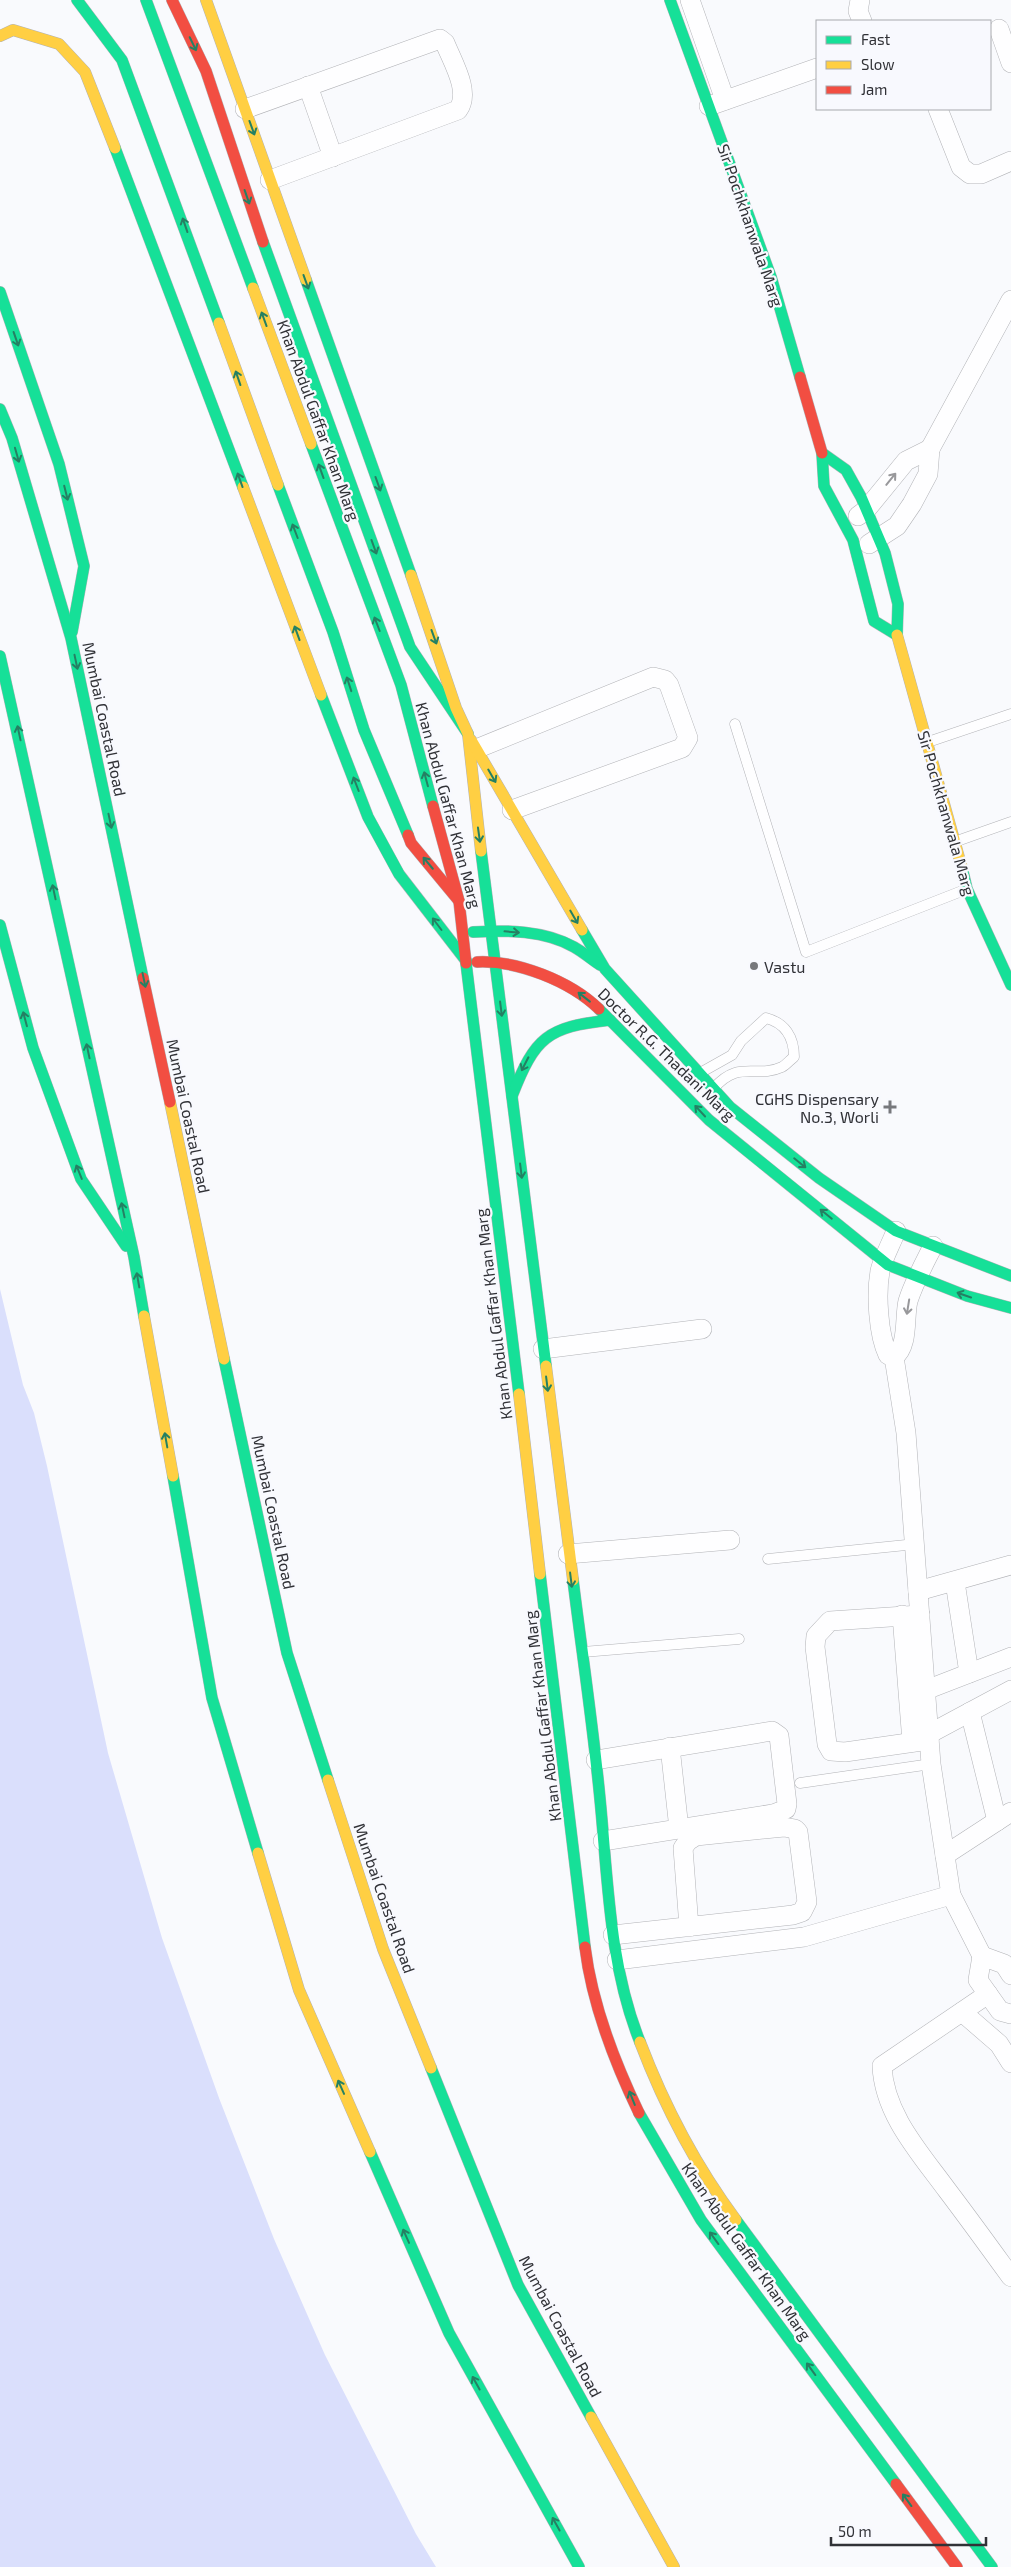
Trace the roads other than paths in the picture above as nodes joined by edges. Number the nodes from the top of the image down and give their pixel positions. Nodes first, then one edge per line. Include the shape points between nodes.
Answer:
1 (77, 0) edge
2 (146, 0) edge
3 (172, 0) edge
4 (206, 0) edge
5 (670, 0) edge
6 (690, 0) edge
7 (860, 0) edge
8 (862, 20) edge
9 (1000, 28) edge
10 (0, 36) edge
11 (1011, 63) edge
12 (816, 68) edge
13 (308, 86) junction
14 (717, 103) junction
15 (245, 109) junction
16 (938, 110) edge
17 (332, 157) junction
18 (1011, 161) edge
19 (270, 180) junction
20 (0, 292) edge
21 (1011, 301) edge
22 (0, 410) edge
23 (930, 449) junction
24 (822, 453) junction
25 (866, 510) junction
26 (844, 525) junction
27 (879, 538) junction
28 (857, 551) junction
29 (897, 635) junction
30 (71, 638) junction
31 (0, 656) edge
32 (1011, 714) edge
33 (735, 724) dead end
34 (472, 742) junction
35 (927, 742) junction
36 (512, 810) junction
37 (1011, 822) edge
38 (956, 842) junction
39 (967, 889) junction
40 (460, 901) junction
41 (0, 925) edge
42 (490, 930) junction
43 (463, 933) junction
44 (494, 961) junction
45 (467, 962) junction
46 (605, 969) junction
47 (1011, 986) edge
48 (610, 1020) junction
49 (699, 1074) junction
50 (713, 1089) junction
51 (512, 1097) junction
52 (781, 1148) junction
53 (766, 1168) junction
54 (896, 1231) junction
55 (933, 1246) junction
56 (134, 1257) junction
57 (884, 1262) junction
58 (1011, 1276) edge
59 (918, 1277) junction
60 (1011, 1308) edge
61 (702, 1329) dead end
62 (543, 1349) junction
63 (894, 1357) junction
64 (730, 1540) dead end
65 (916, 1544) junction
66 (568, 1554) junction
67 (768, 1558) dead end
68 (1011, 1565) edge
69 (955, 1582) junction
70 (918, 1591) junction
71 (911, 1615) junction
72 (739, 1639) dead end
73 (580, 1652) junction
74 (1011, 1657) edge
75 (970, 1673) junction
76 (926, 1690) junction
77 (1011, 1690) edge
78 (970, 1712) junction
79 (923, 1739) junction
80 (670, 1748) junction
81 (596, 1760) junction
82 (931, 1764) junction
83 (800, 1783) dead end
84 (1004, 1817) edge
85 (679, 1828) junction
86 (603, 1841) junction
87 (945, 1855) junction
88 (951, 1895) junction
89 (689, 1926) junction
90 (612, 1935) junction
91 (982, 1956) junction
92 (617, 1960) junction
93 (1011, 1975) edge
94 (988, 1994) junction
95 (962, 2012) junction
96 (1011, 2014) edge
97 (1011, 2063) edge
98 (1011, 2278) edge
99 (579, 2567) edge
100 (674, 2567) edge
101 (957, 2567) edge
102 (992, 2567) edge

40 -> 1 main road via 411,843 364,730 332,632 122,60
40 -> 2 main road, Khan Abdul Gaffar Khan Marg via 400,684
3 -> 34 main road via 206,71 247,197 410,647
4 - 15 main road, Khan Abdul Gaffar Khan Marg
5 - 14 main road, Sir Pochkhanwala Marg
6 - 14 street
7 - 8 street via 858,11
9 - 11 street
45 -> 10 main road via 399,874 368,817 85,72 59,44 13,30
12 - 14 street
13 - 15 street
13 - 17 street
13 - 17 street via 440,39 445,43 463,90 463,103 458,110
14 - 24 main road, Sir Pochkhanwala Marg
15 -> 19 main road, Khan Abdul Gaffar Khan Marg
16 - 18 street via 961,167 970,174 980,174
17 - 19 street
19 -> 34 main road, Khan Abdul Gaffar Khan Marg via 438,649 456,708
20 -> 30 main road via 59,464 84,566
21 - 23 street
22 -> 30 main road, Mumbai Coastal Road via 12,438
25 -> 23 street via 906,461
23 - 27 street via 928,474 912,504 897,526
24 - 25 main road, Sir Pochkhanwala Marg via 846,470
24 - 26 main road, Sir Pochkhanwala Marg via 824,486
25 - 26 street
25 - 27 main road, Sir Pochkhanwala Marg
26 - 28 main road, Sir Pochkhanwala Marg
27 - 28 street
27 - 29 main road, Sir Pochkhanwala Marg via 898,604
28 - 29 main road, Sir Pochkhanwala Marg via 874,621
29 - 35 main road, Sir Pochkhanwala Marg
30 -> 100 main road, Mumbai Coastal Road via 287,1653 383,1949 518,2285
56 -> 31 main road
32 - 35 lane
33 - 39 lane via 806,952
34 -> 36 main road
34 - 36 street via 653,678 666,680 669,685 688,738 682,748
34 -> 42 main road, Khan Abdul Gaffar Khan Marg via 471,776
35 - 38 main road, Sir Pochkhanwala Marg
36 -> 46 main road
37 - 38 lane
38 - 39 main road, Sir Pochkhanwala Marg
39 - 47 main road, Sir Pochkhanwala Marg
40 - 43 main road, Khan Abdul Gaffar Khan Marg
56 -> 41 main road via 81,1179 33,1048
42 - 43 main road
42 - 44 main road, Khan Abdul Gaffar Khan Marg
42 -> 46 main road via 545,936 572,946
43 - 45 main road, Khan Abdul Gaffar Khan Marg
44 - 45 main road, Doctor R.G. Thadani Marg
48 -> 44 main road, Doctor R.G. Thadani Marg via 584,995 552,978
44 -> 51 main road, Khan Abdul Gaffar Khan Marg
101 -> 45 main road, Khan Abdul Gaffar Khan Marg via 701,2220 635,2106 604,2028 586,1951
46 - 49 main road, Doctor R.G. Thadani Marg
48 -> 51 main road via 564,1027 548,1034 524,1065
53 -> 48 main road, Doctor R.G. Thadani Marg via 709,1120
49 - 50 main road, Doctor R.G. Thadani Marg
49 - 50 lane via 732,1055 741,1041 766,1018 778,1021 787,1031 794,1045 794,1057 783,1066 744,1070 721,1080
50 - 52 main road, Doctor R.G. Thadani Marg
51 -> 62 main road, Khan Abdul Gaffar Khan Marg
52 - 53 main road
52 -> 54 main road, Doctor R.G. Thadani Marg
57 -> 53 main road, Doctor R.G. Thadani Marg
54 - 55 main road, Doctor R.G. Thadani Marg
54 - 57 street
55 - 58 main road, Doctor R.G. Thadani Marg
55 - 59 street
99 -> 56 main road via 448,2333 299,1990 212,1698
57 - 59 main road, Doctor R.G. Thadani Marg
57 - 63 street via 880,1271 880,1328 888,1355
60 -> 59 main road, Doctor R.G. Thadani Marg via 967,1296
59 -> 63 street via 908,1302 899,1354
61 - 62 street
62 -> 66 main road, Khan Abdul Gaffar Khan Marg
63 - 65 street via 906,1433
64 - 66 street
65 - 67 lane
65 - 70 street
66 -> 73 main road, Khan Abdul Gaffar Khan Marg
68 - 69 street
69 - 70 street
69 - 75 street
70 - 71 street
71 - 76 street
71 - 79 street
71 - 79 street via 830,1621 816,1636 815,1647 827,1744 831,1751 845,1752
72 - 73 lane
73 - 81 main road, Khan Abdul Gaffar Khan Marg
74 - 75 street
75 - 76 street
76 - 79 street
77 - 78 street
78 - 79 street
78 - 84 street
79 - 82 street
80 - 81 street
80 - 85 street
80 - 85 street via 776,1732 787,1804 786,1809 773,1814
81 - 86 main road, Khan Abdul Gaffar Khan Marg
82 - 83 lane
82 - 87 street
84 - 87 street
85 - 86 street
86 - 90 main road, Khan Abdul Gaffar Khan Marg
87 - 88 street
88 - 91 street
88 - 92 street via 804,1937
89 - 89 street via 802,1912 807,1902 795,1828 696,1836 688,1841 683,1848
89 - 90 street
90 - 92 main road, Khan Abdul Gaffar Khan Marg
91 - 93 street via 1004,1964
91 - 94 street via 978,1980
92 - 102 main road, Khan Abdul Gaffar Khan Marg via 631,2020 660,2094 690,2150 724,2204
94 - 95 street
94 - 96 street via 1000,2011
95 - 97 street via 999,2044
95 - 98 street via 882,2066 883,2081 886,2095 906,2134

